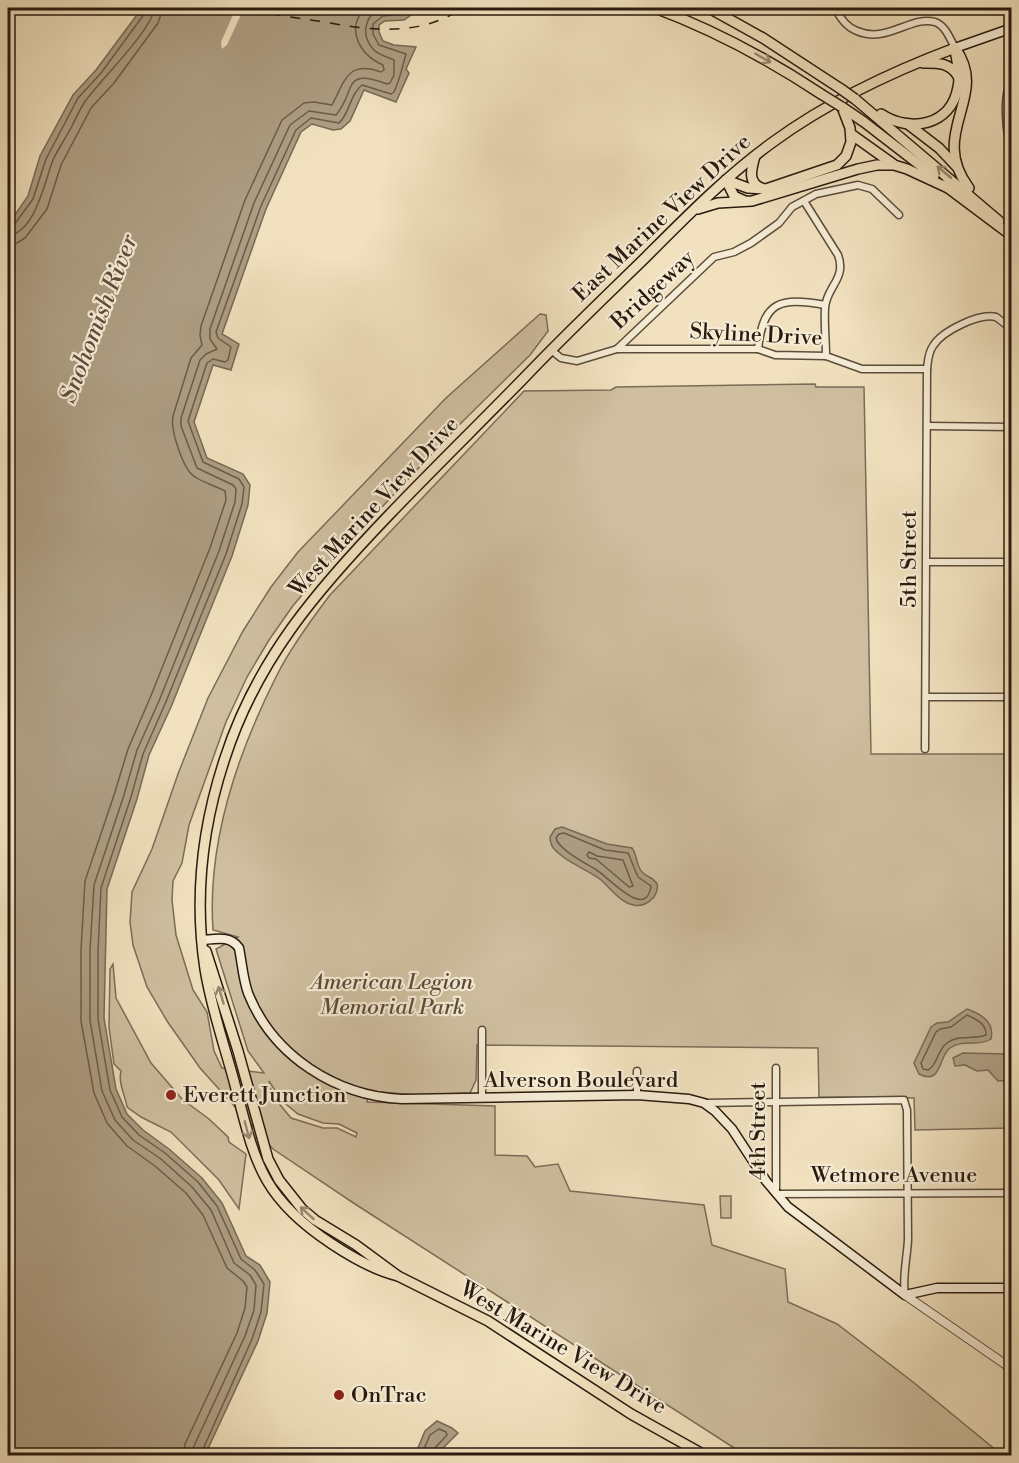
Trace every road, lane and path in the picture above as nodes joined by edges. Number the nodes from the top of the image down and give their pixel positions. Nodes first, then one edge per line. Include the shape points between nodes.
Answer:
1 (656, 8) edge
2 (709, 8) edge
3 (835, 8) edge
4 (1011, 28) edge
5 (955, 48) junction
6 (914, 63) junction
7 (959, 81) junction
8 (1011, 81) edge
9 (855, 99) junction
10 (842, 107) junction
11 (909, 125) junction
12 (851, 134) junction
13 (1011, 147) edge
14 (755, 155) junction
15 (894, 165) junction
16 (958, 168) junction
17 (726, 180) junction
18 (948, 188) junction
19 (766, 189) junction
20 (752, 201) junction
21 (804, 201) junction
22 (989, 210) junction
23 (693, 211) junction
24 (898, 215) dead end
25 (1011, 234) edge
26 (825, 305) junction
27 (1011, 329) edge
28 (616, 349) junction
29 (758, 349) junction
30 (551, 350) junction
31 (826, 356) junction
32 (927, 369) junction
33 (518, 384) joint
34 (928, 426) junction
35 (1011, 427) edge
36 (927, 562) junction
37 (1011, 562) edge
38 (926, 696) junction
39 (1010, 697) edge
40 (925, 749) dead end
41 (202, 940) junction
42 (482, 1030) dead end
43 (776, 1068) dead end
44 (637, 1071) dead end
45 (637, 1095) junction
46 (482, 1097) junction
47 (776, 1101) junction
48 (704, 1103) junction
49 (907, 1193) junction
50 (1011, 1193) edge
51 (776, 1194) junction
52 (398, 1276) junction
53 (1011, 1288) edge
54 (905, 1295) junction
55 (1011, 1369) edge
56 (706, 1455) edge

1 -> 10 main road, bridge via 775,64
2 - 9 main road, bridge via 763,38
3 - 5 street via 852,29 873,35 921,22 936,22
4 - 5 main road, East Marine View Drive
5 - 6 main road, East Marine View Drive
5 - 7 main road
5 - 16 main road via 964,60 968,76 954,132
6 - 7 main road via 946,64
6 - 14 main road, East Marine View Drive via 842,98
7 - 11 main road via 955,99 942,115 926,123
8 - 13 street via 1006,95
9 - 11 main road via 890,120
22 -> 9 main road
10 - 12 main road
10 - 18 main road
11 - 16 main road
12 - 15 main road
12 - 19 main road via 848,152 837,165
14 - 17 main road, East Marine View Drive
14 - 19 main road via 752,178 757,186
15 - 18 main road
15 - 20 main road via 858,169
16 - 22 main road via 968,187
17 - 19 main road
17 - 20 main road via 736,198
17 - 23 main road, East Marine View Drive
18 - 25 main road
20 - 23 main road via 718,203
21 - 24 street, Bridgeway via 816,194 858,185 872,189
21 - 26 street via 841,263
21 - 28 street, Bridgeway via 752,243 714,257
22 - 25 main road
23 - 30 main road, East Marine View Drive
26 - 29 street via 810,302 775,306 765,315
26 - 31 street
27 - 32 street, 5th Street via 996,317 977,317 935,342 928,355
28 - 29 street, Skyline Drive
28 - 30 street, Bridgeway via 576,361 561,358
29 - 31 street, Skyline Drive via 776,354
30 - 33 main road, East Marine View Drive
31 - 32 street, Skyline Drive via 862,369
32 - 34 street, 5th Street
33 - 41 main road, West Marine View Drive via 337,569 287,632 261,675 225,755 214,794 199,884
34 - 35 street
34 - 36 street, 5th Street
35 - 37 street
36 - 37 street
36 - 38 street, 5th Street
37 - 39 street
38 - 39 street
38 - 40 street, 5th Street
41 - 46 main road, Alverson Boulevard via 236,943 247,991 257,1013 291,1054 326,1079 380,1098
52 -> 41 main road, West Marine View Drive via 309,1215 279,1180 268,1159
41 -> 52 main road, West Marine View Drive via 226,1053 255,1156 270,1187 301,1222 348,1255
42 - 46 street
43 - 47 street, 4th Street
44 - 45 street
45 - 46 main road, Alverson Boulevard
45 - 48 main road, Alverson Boulevard
47 - 48 street
47 - 49 street via 904,1100
47 - 51 street, 4th Street
48 - 51 main road, Alverson Boulevard via 732,1130
49 - 50 street, Wetmore Avenue
49 - 51 street, Wetmore Avenue
49 - 54 street
51 - 54 main road, Alverson Boulevard via 799,1217
52 - 56 main road, West Marine View Drive via 488,1321 632,1414
53 - 54 main road via 936,1288
54 - 55 street, Alverson Boulevard

